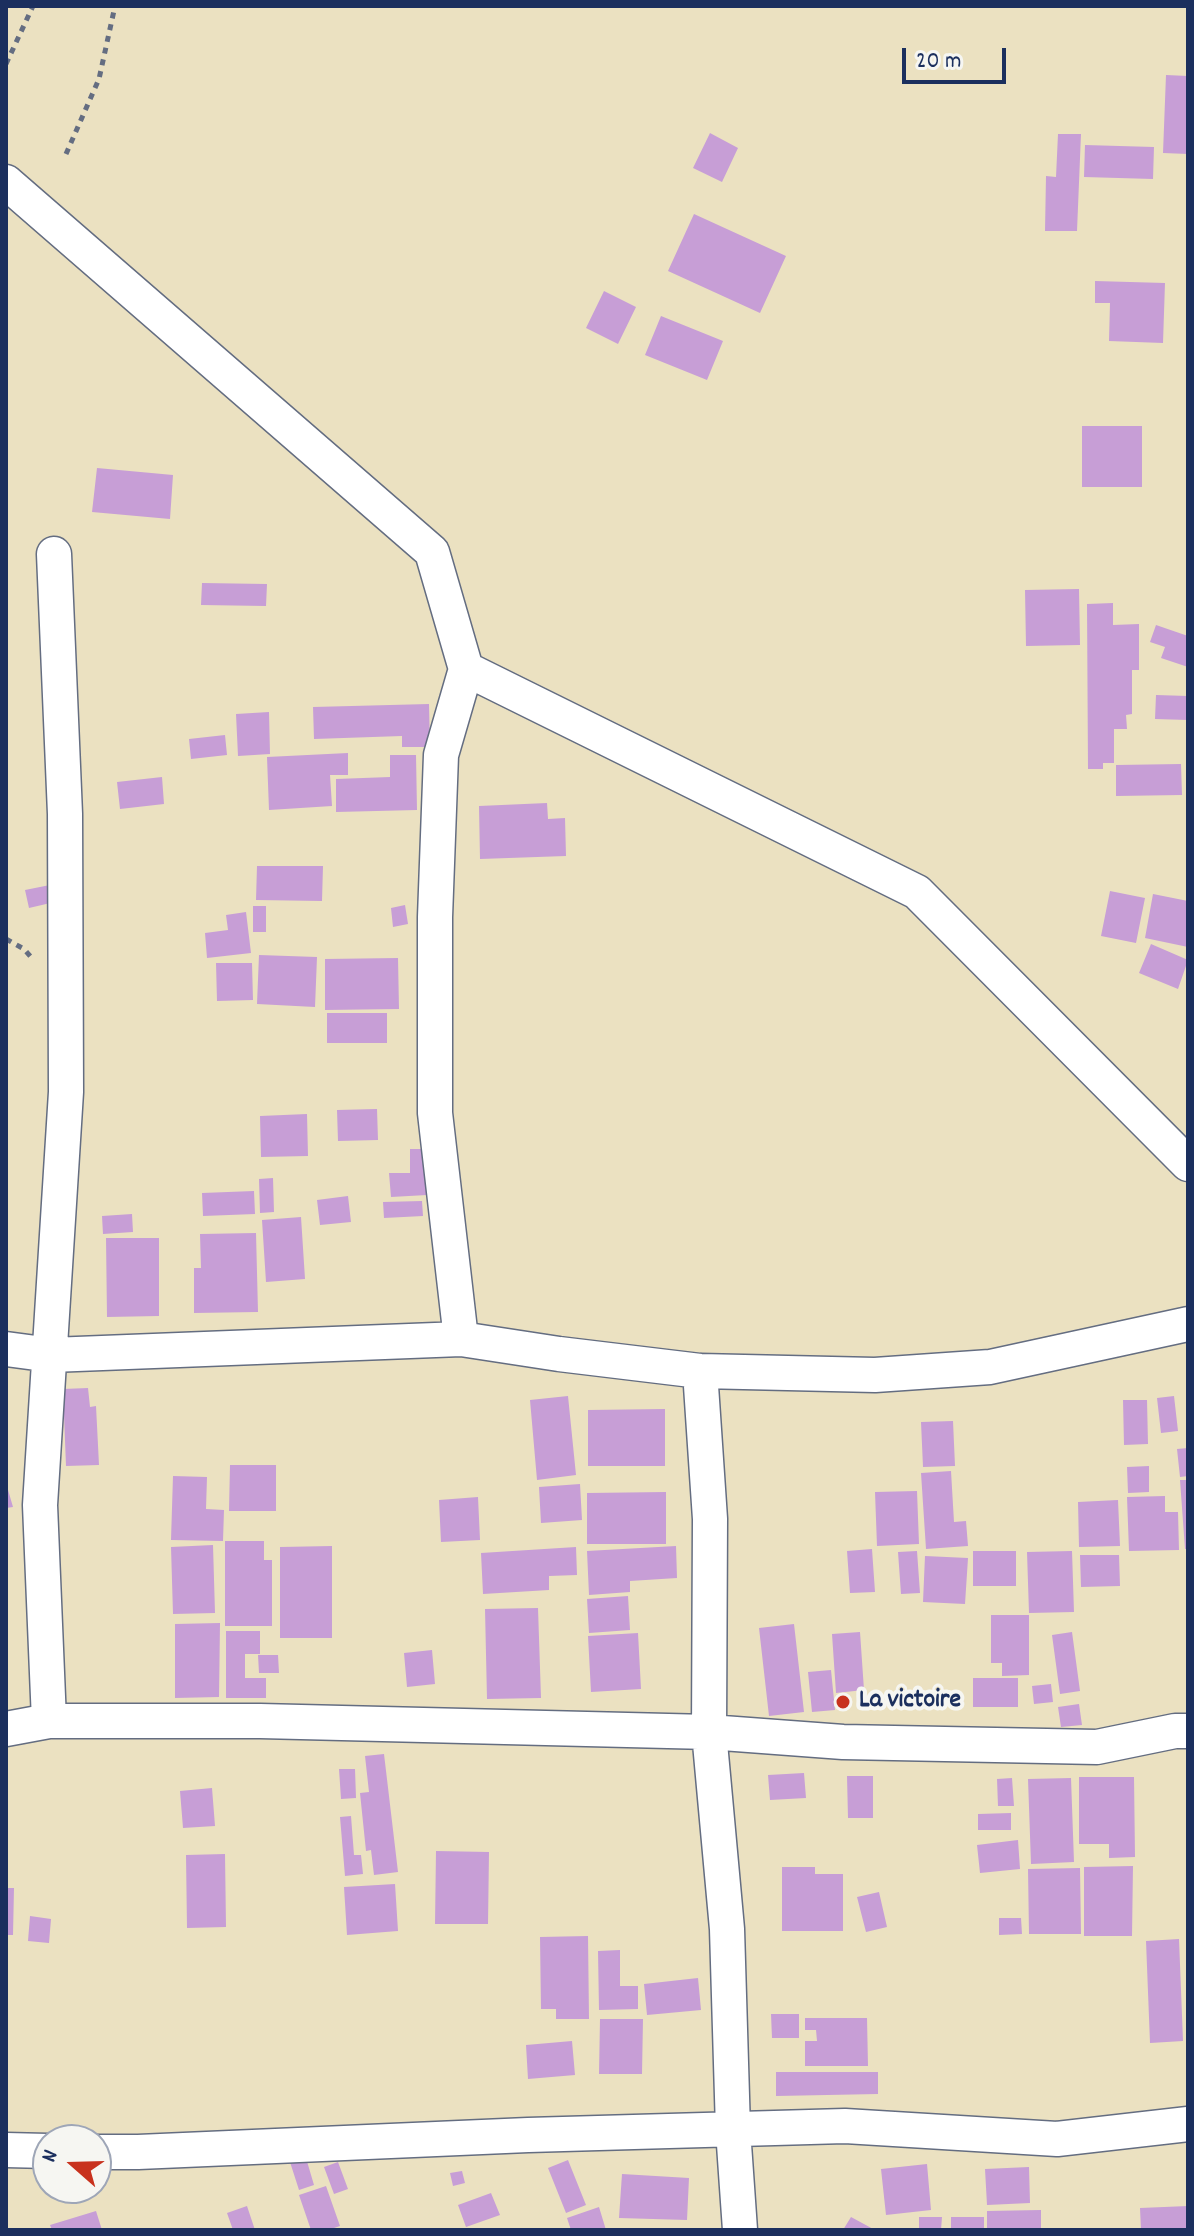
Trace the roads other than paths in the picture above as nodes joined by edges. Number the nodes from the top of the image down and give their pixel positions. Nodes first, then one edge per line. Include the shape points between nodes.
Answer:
1 (6, 182) edge
2 (54, 554) dead end
3 (466, 669) junction
4 (1188, 1164) edge
5 (1188, 1324) edge
6 (461, 1339) junction
7 (6, 1349) edge
8 (51, 1355) junction
9 (700, 1371) junction
10 (49, 1721) junction
11 (6, 1729) edge
12 (1188, 1731) edge
13 (709, 1732) junction
14 (1188, 2124) edge
15 (733, 2130) junction
16 (6, 2150) edge
17 (32, 2151) edge
18 (112, 2152) edge
19 (740, 2230) edge

1 - 3 street via 432,552
2 - 8 street via 65,814 66,1092
3 - 4 street via 917,892
3 - 6 street via 441,755 435,917 435,1113
5 - 9 street via 990,1367 875,1375
6 - 8 street
6 - 9 street
7 - 8 street
8 - 10 street via 40,1505
9 - 13 street via 710,1519
10 - 11 street
10 - 13 street
12 - 13 street via 1097,1747 843,1742
13 - 15 street via 727,1929
14 - 15 street via 1057,2139 845,2126
15 - 18 street
15 - 19 street
16 - 17 street

